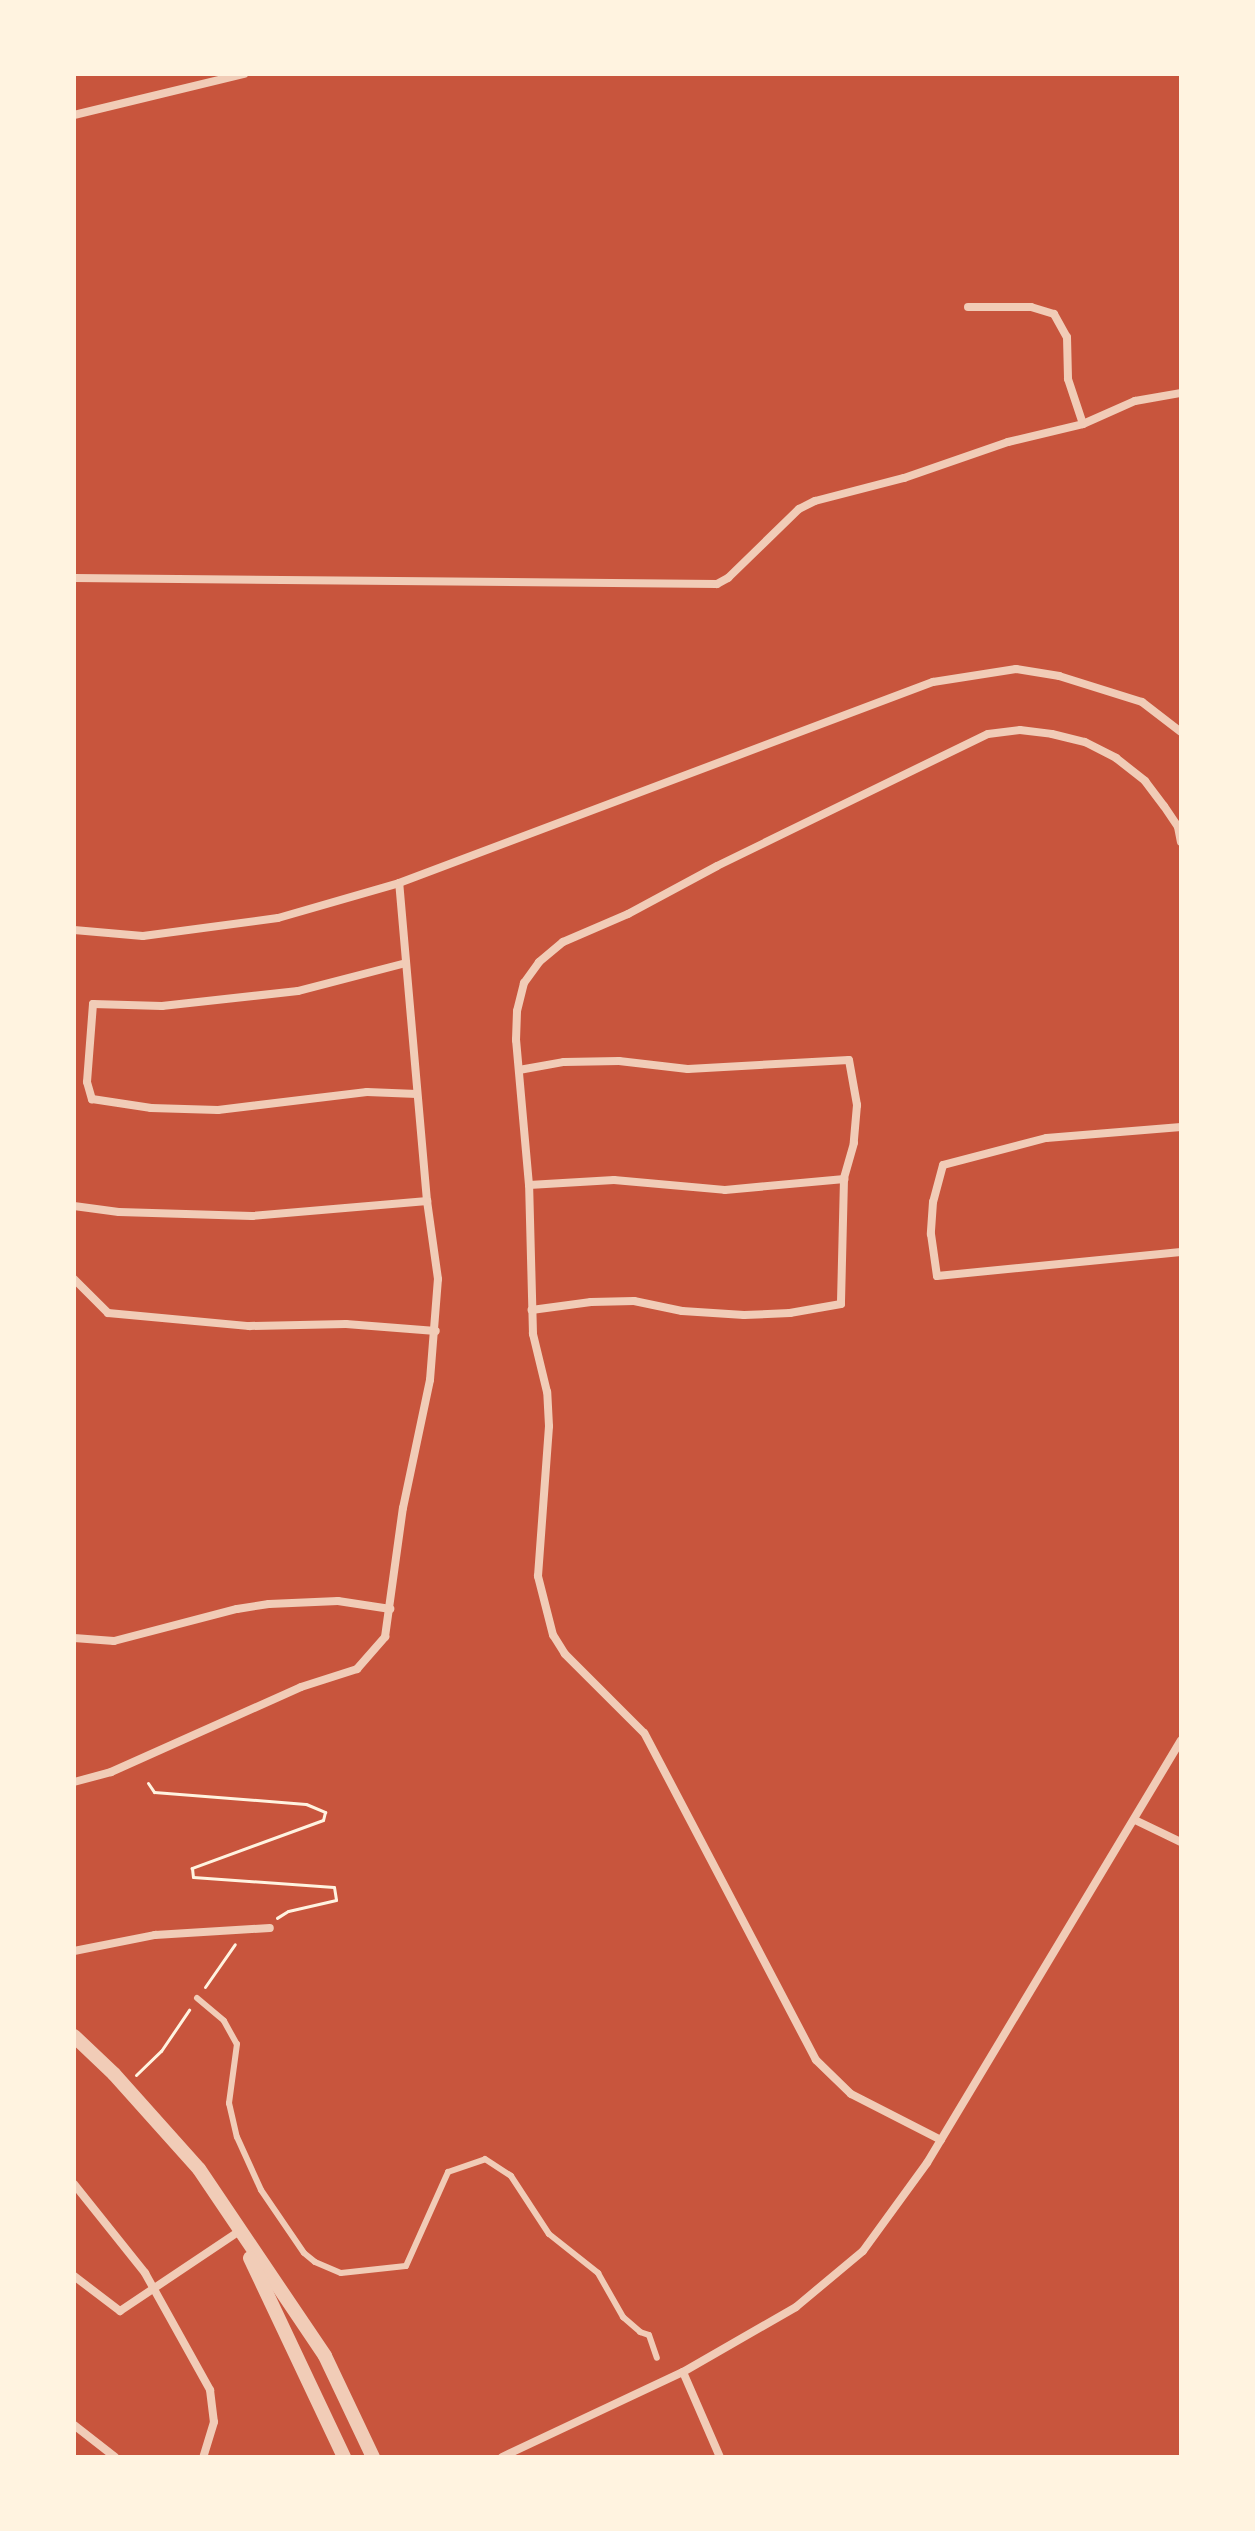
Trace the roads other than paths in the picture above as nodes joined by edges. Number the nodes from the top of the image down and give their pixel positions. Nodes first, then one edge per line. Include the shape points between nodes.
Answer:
1 (244, 74) edge
2 (74, 115) edge
3 (968, 307) dead end
4 (1181, 393) edge
5 (1083, 424) junction
6 (74, 578) edge
7 (1181, 732) edge
8 (1181, 842) edge
9 (399, 883) junction
10 (74, 930) edge
11 (406, 963) junction
12 (519, 1070) junction
13 (417, 1094) junction
14 (1181, 1127) edge
15 (844, 1179) junction
16 (529, 1185) junction
17 (427, 1201) junction
18 (74, 1206) edge
19 (1181, 1252) edge
20 (74, 1279) edge
21 (532, 1310) junction
22 (436, 1331) junction
23 (390, 1609) junction
24 (74, 1638) edge
25 (1181, 1741) edge
26 (74, 1782) edge
27 (1135, 1820) junction
28 (1181, 1842) edge
29 (270, 1928) road end
30 (74, 1951) edge
31 (197, 1998) dead end
32 (74, 2036) edge
33 (941, 2140) junction
34 (74, 2184) edge
35 (238, 2232) junction
36 (74, 2276) edge
37 (154, 2288) junction
38 (657, 2358) dead end
39 (683, 2372) junction
40 (74, 2425) edge
41 (115, 2457) edge
42 (203, 2457) edge
43 (344, 2457) edge
44 (373, 2457) edge
45 (502, 2457) edge
46 (720, 2457) edge

1 - 2 street
3 - 5 street via 1031,307 1054,314 1067,337 1068,379
4 - 5 street via 1135,401
5 - 6 street via 815,501 799,509 717,584
7 - 9 street via 1142,702 1059,676 1016,669 933,682
8 - 12 street via 1178,827 1145,781 1116,758 1085,742 1052,734 988,734 563,942 524,983 517,1011
9 - 10 street via 278,918 143,936
9 - 11 street
11 - 13 street
11 - 13 street via 298,991 162,1006 93,1004 87,1082 92,1099 151,1108 218,1110 367,1092
12 - 15 street via 564,1062 619,1061 688,1069 849,1060 857,1105
12 - 16 street
13 - 17 street
14 - 19 street via 1046,1138 943,1165 931,1234 937,1276
15 - 16 street via 725,1190 614,1180
15 - 21 street via 841,1304 744,1315 634,1301
16 - 21 street
17 - 18 street via 252,1216
17 - 22 street via 438,1279
20 - 22 street via 108,1313 249,1326 346,1324
21 - 33 street via 549,1426 538,1576 553,1635 565,1654 644,1733 816,2060 851,2094
22 - 23 street
23 - 24 street via 338,1601 269,1604 114,1641
23 - 26 street via 385,1637 357,1669 301,1687 111,1772
25 - 27 street
27 - 28 street
27 - 33 street
29 - 30 street via 155,1935
31 - 38 lane via 224,2021 237,2044 229,2103 237,2137 261,2190 315,2262 341,2273 406,2266 448,2172 485,2159 511,2176 549,2234 598,2273 623,2317 649,2335
32 - 35 street via 199,2169
33 - 39 street via 863,2251 796,2307
34 - 37 street
35 - 37 street
35 - 43 street
35 - 44 street via 325,2356
36 - 37 street via 120,2311
37 - 42 street via 214,2399 212,2435
39 - 45 street
39 - 46 street
40 - 41 street

